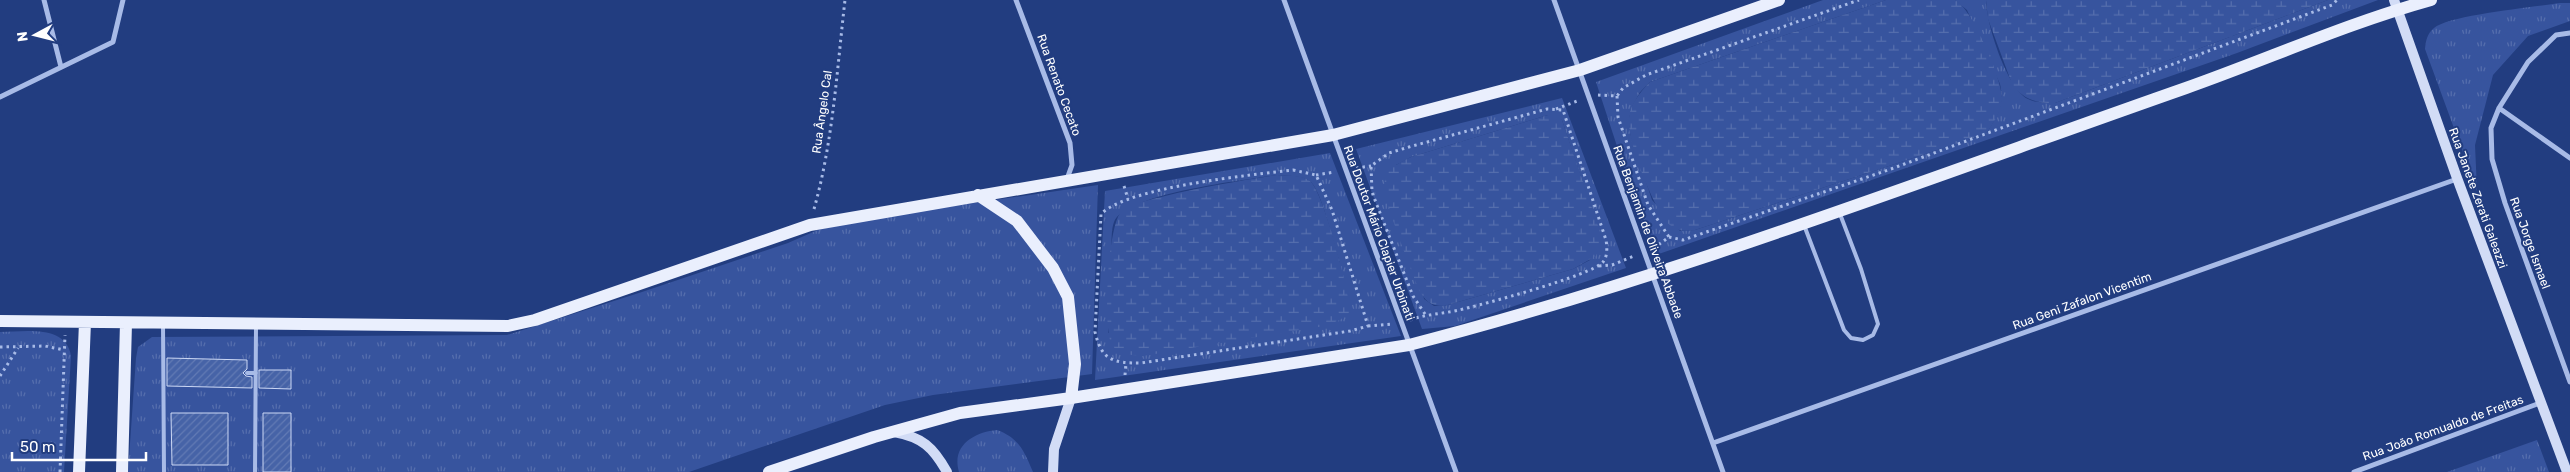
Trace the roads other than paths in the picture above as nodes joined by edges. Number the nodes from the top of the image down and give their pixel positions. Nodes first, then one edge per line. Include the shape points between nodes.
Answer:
1 (44, 0) edge
2 (124, 0) edge
3 (1016, 0) edge
4 (1284, 0) edge
5 (1554, 0) edge
6 (1779, 0) edge
7 (2431, 0) edge
8 (2396, 5) edge
9 (2570, 33) edge
10 (61, 66) junction
11 (1580, 70) junction
12 (0, 97) edge
13 (2499, 108) junction
14 (1333, 135) junction
15 (2570, 158) edge
16 (2457, 178) junction
17 (1067, 179) junction
18 (978, 195) junction
19 (1839, 210) junction
20 (1803, 222) junction
21 (1653, 275) junction
22 (0, 321) edge
23 (85, 322) junction
24 (126, 323) junction
25 (163, 323) junction
26 (256, 324) junction
27 (1409, 345) junction
28 (247, 373) dead end
29 (256, 373) junction
30 (2570, 382) edge
31 (1072, 398) junction
32 (2540, 404) junction
33 (874, 437) junction
34 (1712, 443) junction
35 (79, 472) edge
36 (122, 472) edge
37 (164, 472) edge
38 (255, 472) edge
39 (769, 472) edge
40 (947, 472) edge
41 (1053, 472) edge
42 (1456, 472) edge
43 (1723, 472) edge
44 (2354, 472) edge
45 (2566, 472) edge

1 - 10 street
2 - 10 street via 114,42
3 - 17 street, Rua Renato Cecato via 1070,143 1072,165
4 - 14 street, Rua Doutor Mário Clapier Urbinati
5 - 11 street, Rua Benjamin de Oliveira Abbade
6 - 11 main road
7 - 8 main road
8 - 16 street, Rua Janete Zerati Galeazzi
8 - 19 main road via 2234,71
9 - 13 street, Rua Jorge Ismael via 2556,35 2528,62
10 - 12 street
11 - 14 main road
11 - 21 street, Rua Benjamin de Oliveira Abbade
13 - 15 street
13 - 30 street, Rua Jorge Ismael via 2491,128 2492,159
14 - 17 main road
14 - 27 street, Rua Doutor Mário Clapier Urbinati
16 - 32 street, Rua Janete Zerati Galeazzi
16 - 34 street, Rua Geni Zafalon Vicentim
17 - 18 main road
18 - 26 main road via 810,224 535,320 508,326
18 - 31 main road via 1017,221 1048,261 1068,297 1075,364
19 - 20 main road
19 - 20 lane via 1878,324 1873,335 1863,340 1851,338 1844,330
20 - 21 main road
21 - 27 main road
21 - 34 street, Rua Benjamin de Oliveira Abbade
22 - 23 main road
23 - 24 main road
23 - 35 main road
24 - 25 main road
24 - 36 main road
25 - 26 main road
25 - 37 lane
26 - 29 lane
27 - 31 main road
27 - 42 street, Rua Doutor Mário Clapier Urbinati
28 - 29 lane
29 - 38 lane
31 - 33 main road via 960,413
31 - 41 street via 1054,449
32 - 44 street, Rua João Romualdo de Freitas
32 - 45 street, Rua Janete Zerati Galeazzi
33 - 39 main road
33 - 40 street via 894,432 918,438 932,450
34 - 43 street, Rua Benjamin de Oliveira Abbade

